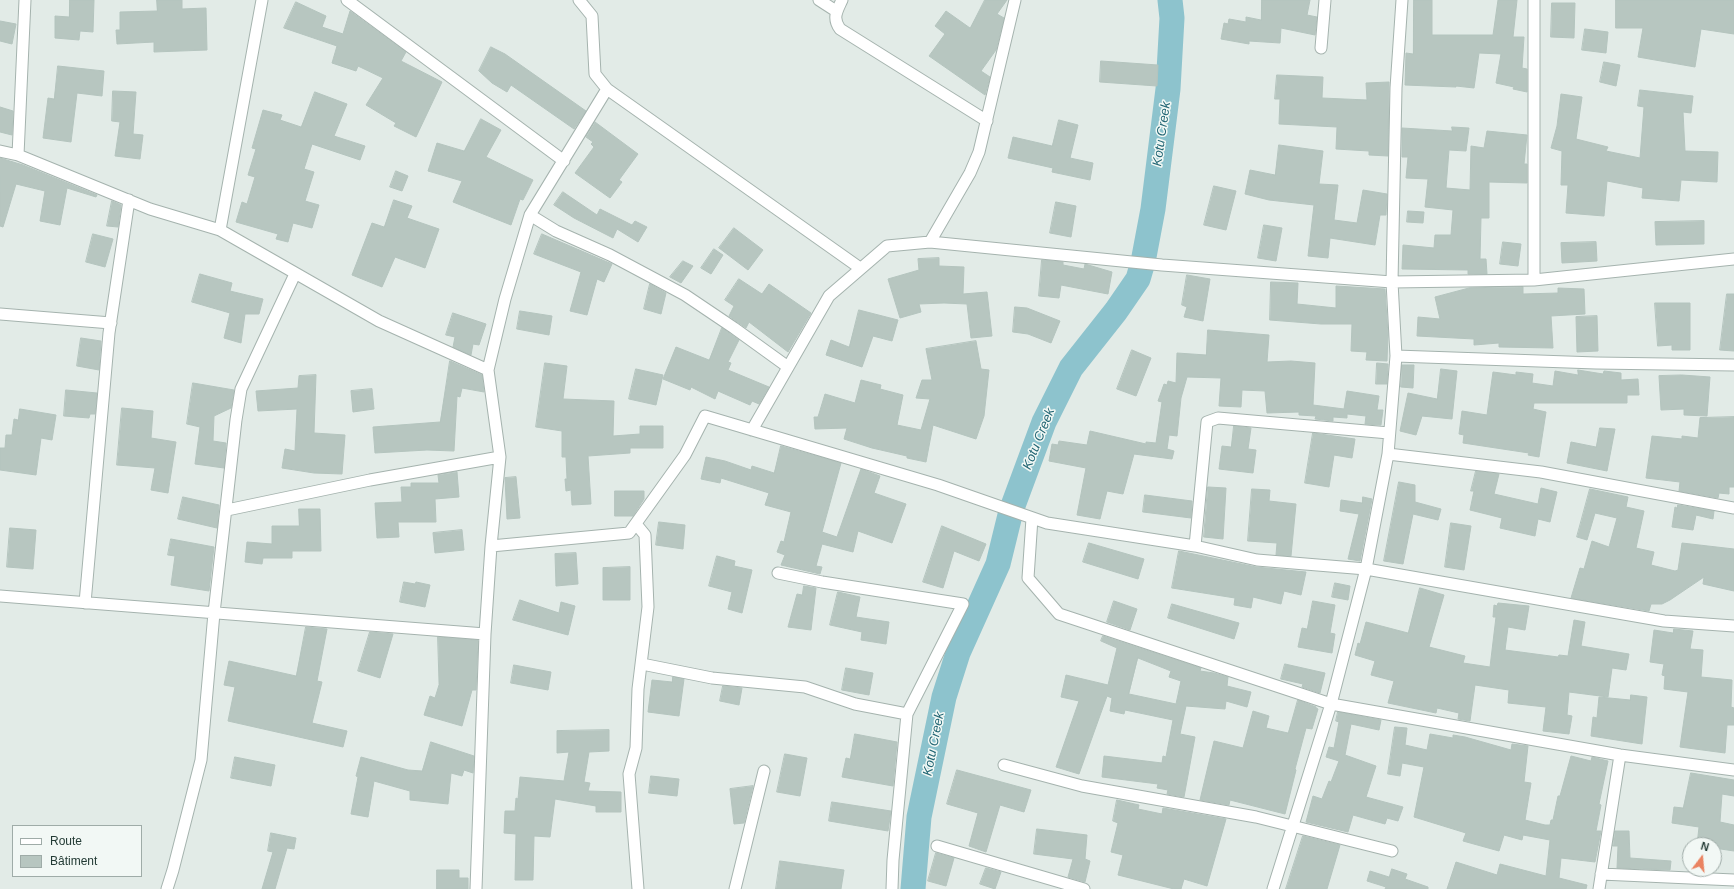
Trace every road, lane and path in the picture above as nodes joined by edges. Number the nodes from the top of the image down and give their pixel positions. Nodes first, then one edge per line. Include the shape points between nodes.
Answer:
1 (25, 0) edge
2 (262, 0) edge
3 (347, 0) edge
4 (579, 0) edge
5 (819, 0) edge
6 (842, 0) edge
7 (1015, 0) edge
8 (1325, 0) edge
9 (1402, 0) edge
10 (1534, 0) edge
11 (836, 12) junction
12 (1320, 48) dead end
13 (607, 90) junction
14 (987, 121) junction
15 (0, 151) edge
16 (18, 155) junction
17 (564, 161) junction
18 (129, 200) junction
19 (530, 215) junction
20 (220, 230) junction
21 (930, 242) junction
22 (1734, 259) edge
23 (860, 268) junction
24 (295, 274) junction
25 (1534, 280) junction
26 (1392, 282) junction
27 (0, 314) edge
28 (111, 323) junction
29 (1396, 356) junction
30 (1734, 365) edge
31 (788, 367) junction
32 (488, 370) junction
33 (752, 430) junction
34 (1389, 433) junction
35 (1388, 454) junction
36 (500, 456) junction
37 (1734, 508) edge
38 (227, 510) junction
39 (1032, 518) junction
40 (636, 524) junction
41 (491, 546) junction
42 (1195, 546) junction
43 (1366, 569) junction
44 (778, 573) dead end
45 (0, 596) edge
46 (84, 603) junction
47 (214, 613) junction
48 (1734, 626) edge
49 (485, 634) junction
50 (642, 664) junction
51 (1331, 704) junction
52 (907, 714) junction
53 (1620, 755) junction
54 (1004, 765) dead end
55 (1734, 770) edge
56 (764, 771) dead end
57 (1292, 826) junction
58 (937, 846) dead end
59 (1392, 851) dead end
60 (1601, 874) junction
61 (1734, 880) edge
62 (167, 889) edge
63 (476, 889) edge
64 (638, 889) edge
65 (735, 889) edge
66 (892, 889) edge
67 (1084, 889) edge
68 (1273, 889) edge
69 (1599, 889) edge

1 - 16 street
2 - 20 street
3 - 17 street
4 - 13 street via 592,16 595,74
5 - 11 street
6 - 11 street
7 - 14 street
8 - 12 street
9 - 26 street via 1396,88
10 - 25 street
11 - 14 street via 835,23 840,29
13 - 17 street
13 - 23 street
14 - 21 street via 970,173
15 - 16 street
16 - 18 street
17 - 19 street
18 - 20 street
18 - 28 street
19 - 31 street via 556,231 610,255 685,295
19 - 32 street via 505,299
20 - 24 street
21 - 23 street via 887,246
21 - 26 street via 1167,266
22 - 25 street
23 - 31 street via 829,296
24 - 32 street via 379,321
24 - 38 street via 241,389
25 - 26 street
26 - 29 street
27 - 28 street
28 - 46 street
29 - 30 street
29 - 34 street
31 - 33 street
32 - 36 street
33 - 39 street via 938,485
33 - 40 street via 705,416 685,455
34 - 35 street
34 - 42 street via 1218,418 1207,422
35 - 37 street via 1540,472
35 - 43 street
36 - 38 street
36 - 41 street
38 - 47 street
39 - 42 street via 1047,523
39 - 51 street via 1028,578 1059,614
40 - 41 street via 629,533
40 - 50 street via 645,535 648,607
41 - 49 street
42 - 43 street via 1257,560
43 - 48 street via 1664,621
43 - 51 street
44 - 52 street via 963,604
45 - 46 street
46 - 47 street
47 - 49 street
47 - 62 street via 201,760
49 - 63 street
50 - 52 street via 712,678 805,687 855,704
50 - 64 street via 638,689 636,748 629,774
51 - 53 street
51 - 57 street
52 - 66 street
53 - 55 street
53 - 60 street
54 - 57 street via 1082,786 1256,817
56 - 65 street
57 - 59 street
57 - 68 street
58 - 67 street
60 - 61 street
60 - 69 street

